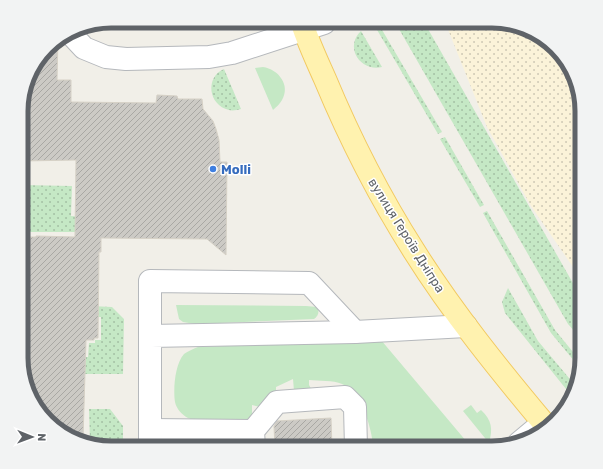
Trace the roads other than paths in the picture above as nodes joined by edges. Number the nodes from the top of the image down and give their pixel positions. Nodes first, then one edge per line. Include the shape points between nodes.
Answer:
1 (304, 28) edge
2 (311, 28) edge
3 (74, 37) edge
4 (466, 326) junction
5 (355, 332) junction
6 (150, 336) junction
7 (544, 423) edge
8 (150, 439) edge
9 (254, 439) edge
10 (356, 441) edge

1 - 3 lane via 232,53 209,57 106,58 84,48
2 - 4 main road, вулиця Героїв Дніпра via 341,117 376,186 415,252
4 - 5 lane
4 - 7 main road, вулиця Героїв Дніпра
5 - 6 lane
5 - 6 lane via 309,283 150,281
6 - 8 lane
8 - 9 lane
9 - 10 lane via 277,402 346,397 355,407

